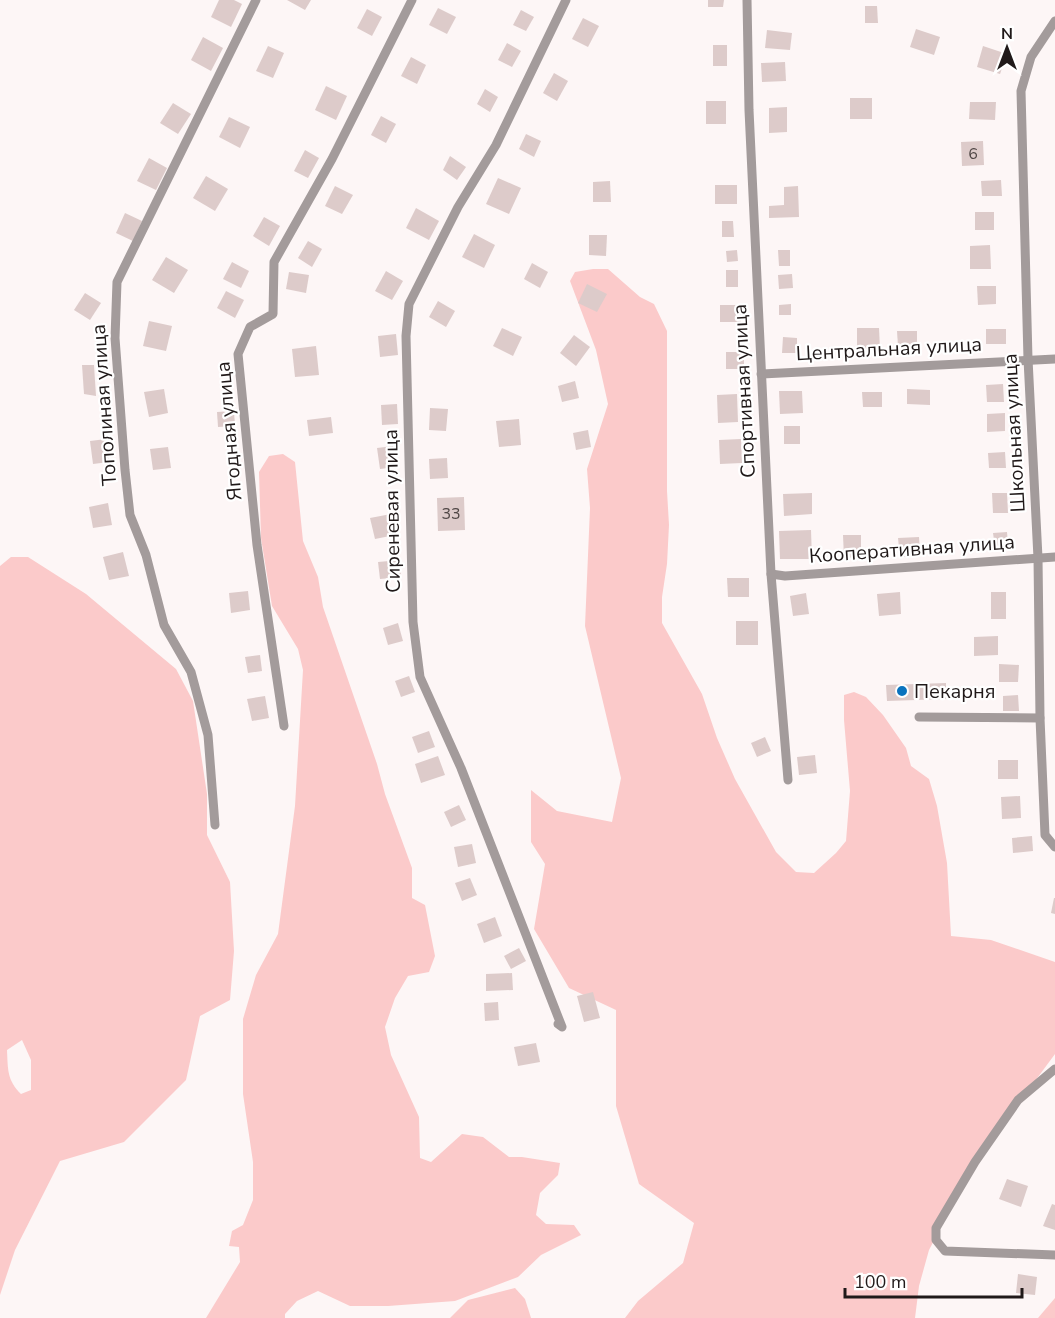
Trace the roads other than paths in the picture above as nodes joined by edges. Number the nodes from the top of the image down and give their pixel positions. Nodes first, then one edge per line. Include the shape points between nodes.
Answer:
1 (256, 0) edge
2 (412, 0) edge
3 (566, 0) edge
4 (747, 0) edge
5 (1055, 21) edge
6 (1028, 359) junction
7 (1055, 359) edge
8 (761, 374) junction
9 (1055, 557) edge
10 (1038, 558) junction
11 (771, 574) junction
12 (919, 717) dead end
13 (1040, 718) junction
14 (284, 726) dead end
15 (788, 780) dead end
16 (214, 825) dead end
17 (1055, 847) edge
18 (558, 1024) dead end
19 (1055, 1070) edge
20 (1055, 1255) edge

1 - 16 street, Тополиная улица via 117,282 115,338 130,515 146,555 164,625 192,672 208,735
2 - 14 street, Ягодная улица via 332,159 274,262 273,314 250,327 238,354 257,545
3 - 18 street, Сиреневая улица via 496,145 458,207 409,304 406,336 413,622 420,677 461,768 562,1027
4 - 8 street, Спортивная улица
5 - 6 street, Школьная улица via 1031,57 1021,91
6 - 7 street, Центральная улица
6 - 8 street, Центральная улица
6 - 10 street, Школьная улица
8 - 11 street, Спортивная улица
9 - 10 street, Кооперативная улица
10 - 11 street, Кооперативная улица
10 - 13 street, Школьная улица
11 - 15 street, Спортивная улица
12 - 13 street
13 - 17 street, Школьная улица via 1045,835
19 - 20 street via 1018,1100 936,1228 936,1240 945,1251

